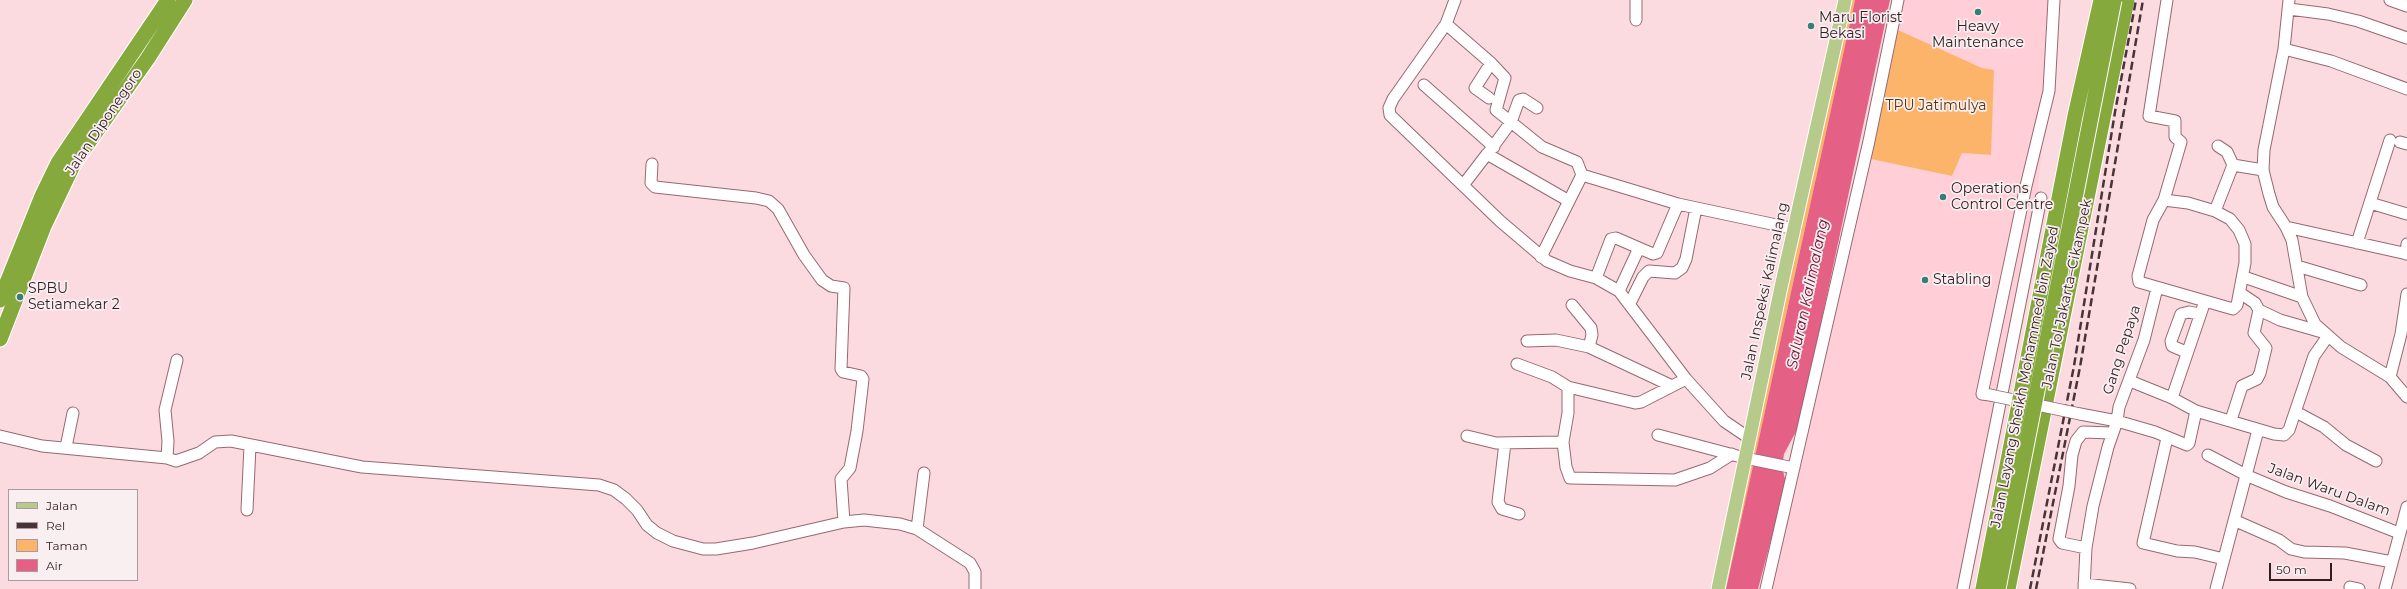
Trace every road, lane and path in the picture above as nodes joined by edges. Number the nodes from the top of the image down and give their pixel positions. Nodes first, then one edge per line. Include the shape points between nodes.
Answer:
1 (168, 0) edge
2 (185, 0) edge
3 (1455, 0) edge
4 (1636, 0) edge
5 (1845, 0) edge
6 (1898, 0) edge
7 (2054, 0) edge
8 (2094, 0) edge
9 (2101, 0) edge
10 (2114, 0) edge
11 (2127, 0) edge
12 (2166, 0) edge
13 (2390, 0) edge
14 (2289, 4) edge
15 (2407, 6) edge
16 (1636, 20) dead end
17 (1446, 24) junction
18 (2407, 38) edge
19 (2284, 49) junction
20 (1491, 63) junction
21 (1424, 85) dead end
22 (2407, 89) edge
23 (1489, 98) dead end
24 (1538, 108) dead end
25 (1511, 122) junction
26 (2399, 142) edge
27 (2218, 146) dead end
28 (1491, 150) junction
29 (652, 164) dead end
30 (2233, 165) junction
31 (2263, 170) junction
32 (1582, 175) junction
33 (1464, 184) junction
34 (2040, 198) dead end
35 (2164, 200) junction
36 (1569, 201) junction
37 (2370, 203) junction
38 (1678, 204) junction
39 (1696, 208) junction
40 (2215, 211) junction
41 (2407, 214) edge
42 (2286, 227) junction
43 (1795, 229) junction
44 (2357, 243) junction
45 (1639, 248) junction
46 (2407, 251) edge
47 (1541, 257) junction
48 (2297, 266) junction
49 (2244, 277) junction
50 (1596, 278) junction
51 (2361, 285) dead end
52 (2157, 288) junction
53 (1619, 291) junction
54 (2240, 293) junction
55 (2407, 294) edge
56 (2302, 298) junction
57 (0, 300) edge
58 (2205, 301) junction
59 (1630, 303) junction
60 (1572, 305) dead end
61 (2259, 310) junction
62 (2200, 314) junction
63 (2325, 334) junction
64 (0, 339) edge
65 (1528, 341) dead end
66 (1589, 348) junction
67 (2186, 352) junction
68 (177, 360) dead end
69 (1517, 364) dead end
70 (2390, 377) junction
71 (1686, 379) junction
72 (2130, 381) junction
73 (1672, 386) junction
74 (1568, 387) junction
75 (2407, 397) edge
76 (2172, 398) junction
77 (2196, 412) junction
78 (2296, 412) junction
79 (73, 413) dead end
80 (2231, 420) junction
81 (2117, 421) junction
82 (2258, 430) junction
83 (2112, 432) junction
84 (1658, 435) dead end
85 (0, 436) edge
86 (1467, 436) dead end
87 (1749, 438) junction
88 (2167, 438) junction
89 (1505, 442) junction
90 (1563, 442) junction
91 (250, 446) junction
92 (66, 447) junction
93 (1732, 454) junction
94 (2208, 455) dead end
95 (166, 458) junction
96 (1749, 458) junction
97 (2376, 461) dead end
98 (1791, 467) junction
99 (924, 473) dead end
100 (2248, 476) junction
101 (2407, 507) edge
102 (247, 510) dead end
103 (1519, 514) dead end
104 (2236, 521) junction
105 (844, 522) junction
106 (917, 529) junction
107 (2399, 533) junction
108 (2086, 548) junction
109 (2224, 559) junction
110 (2392, 562) junction
111 (2084, 586) edge
112 (975, 589) edge
113 (1718, 589) edge
114 (1766, 589) edge
115 (1963, 589) edge
116 (1976, 589) edge
117 (1983, 589) edge
118 (1998, 589) edge
119 (2008, 589) edge
120 (2130, 589) edge
121 (2216, 589) edge
122 (2385, 589) edge

1 - 57 highway, Jalan Diponegoro via 58,163
2 - 64 highway, Jalan Diponegoro via 148,58 74,162 44,226
3 - 17 street
4 - 16 street
5 - 43 main road, Jalan Inspeksi Kalimalang
6 - 98 street
7 - 81 street, bridge via 2048,91 1982,394
8 - 116 highway
9 - 117 highway, Jalan Layang Sheikh Mohammed bin Zayed, bridge via 2075,116
10 - 118 highway, Jalan Layang Sheikh Mohammed bin Zayed, bridge
11 - 119 highway, Jalan Tol Jakarta–Cikampek
12 - 35 street via 2149,116 2175,121 2175,137 2181,142
13 - 15 street
14 - 18 street via 2358,21
14 - 19 street
17 - 20 street
17 - 33 street via 1389,108 1390,115 1397,123
19 - 22 street via 2331,61
19 - 31 street via 2268,124
20 - 23 street via 1475,88
20 - 25 street via 1505,78 1495,108
21 - 28 street
24 - 25 street via 1523,99 1519,100
25 - 28 street
25 - 32 street via 1542,147 1577,162
26 - 37 street
27 - 30 street via 2227,152
28 - 33 street
28 - 36 street
29 - 105 street via 651,183 655,187 769,201 778,209 804,255 822,280 831,286 844,288 841,369 863,379 850,468 841,479
30 - 31 street
30 - 40 street
31 - 42 street via 2273,207
32 - 36 street
32 - 38 street
33 - 47 street via 1500,221
34 - 115 street
35 - 40 street via 2188,203
35 - 52 street via 2153,220 2138,276 2139,282
36 - 47 street
37 - 41 street
37 - 44 street
38 - 39 street
38 - 45 street via 1656,253
39 - 43 street
39 - 59 street via 1682,268 1675,273 1649,271 1643,277
40 - 49 street via 2230,219 2244,238
42 - 44 street
42 - 48 street via 2292,240
43 - 87 main road, Jalan Inspeksi Kalimalang
44 - 46 street
45 - 50 street via 1616,238 1611,239
45 - 53 street
47 - 50 street via 1570,271
48 - 51 street
48 - 56 street
49 - 54 street
49 - 56 street
50 - 53 street
52 - 58 street
52 - 72 street, Gang Pepaya via 2144,340
53 - 59 street
54 - 58 street via 2237,305 2233,308
54 - 61 street
55 - 70 street via 2401,334
56 - 63 street via 2314,324
58 - 62 street
59 - 71 street
60 - 66 street via 1591,328
61 - 63 street via 2280,320
61 - 80 street via 2254,333 2266,348 2260,373 2256,379 2242,386
62 - 67 street
62 - 67 street via 2181,314 2173,334 2171,345
63 - 70 street
63 - 78 street via 2314,356
65 - 66 street via 1556,340
66 - 73 street
67 - 76 street
68 - 95 street via 165,410 168,441
69 - 74 street via 1552,377
70 - 75 street
71 - 73 street
71 - 87 street via 1724,421
72 - 76 street
72 - 81 street, Gang Pepaya via 2119,407
73 - 74 street via 1642,402 1635,403
74 - 90 street via 1568,413
76 - 77 street
77 - 80 street
77 - 88 street via 2188,445
78 - 82 street via 2286,434
78 - 97 street via 2324,427 2346,445
79 - 92 street
80 - 82 street
81 - 83 street, Gang Pepaya
81 - 88 street
82 - 100 street
83 - 108 street, Gang Pepaya via 2093,506
83 - 108 street via 2083,432 2076,441 2072,456 2059,539 2062,543
84 - 93 street
85 - 92 street via 42,446
86 - 89 street via 1496,443
87 - 96 main road, Jalan Inspeksi Kalimalang
88 - 109 street via 2143,543
89 - 90 street
89 - 103 street via 1498,502 1502,509
90 - 93 street via 1567,473 1574,479 1675,480 1710,468
91 - 95 street via 215,442 193,456 176,461
91 - 102 street
91 - 105 street via 362,467 598,485 614,490 626,499 657,534 672,541 703,548 742,545
92 - 95 street
93 - 96 street
94 - 100 street, Jalan Waru Dalam
96 - 98 street
96 - 113 main road, Jalan Inspeksi Kalimalang
98 - 114 street
99 - 106 street
100 - 104 street
100 - 107 street, Jalan Waru Dalam
101 - 107 street
104 - 109 street
104 - 110 street via 2279,540 2291,549 2304,552 2345,553
105 - 106 street via 874,521
106 - 112 street via 970,563 975,572
107 - 110 street
108 - 111 street, Gang Pepaya
109 - 121 street
110 - 122 street
111 - 120 street

